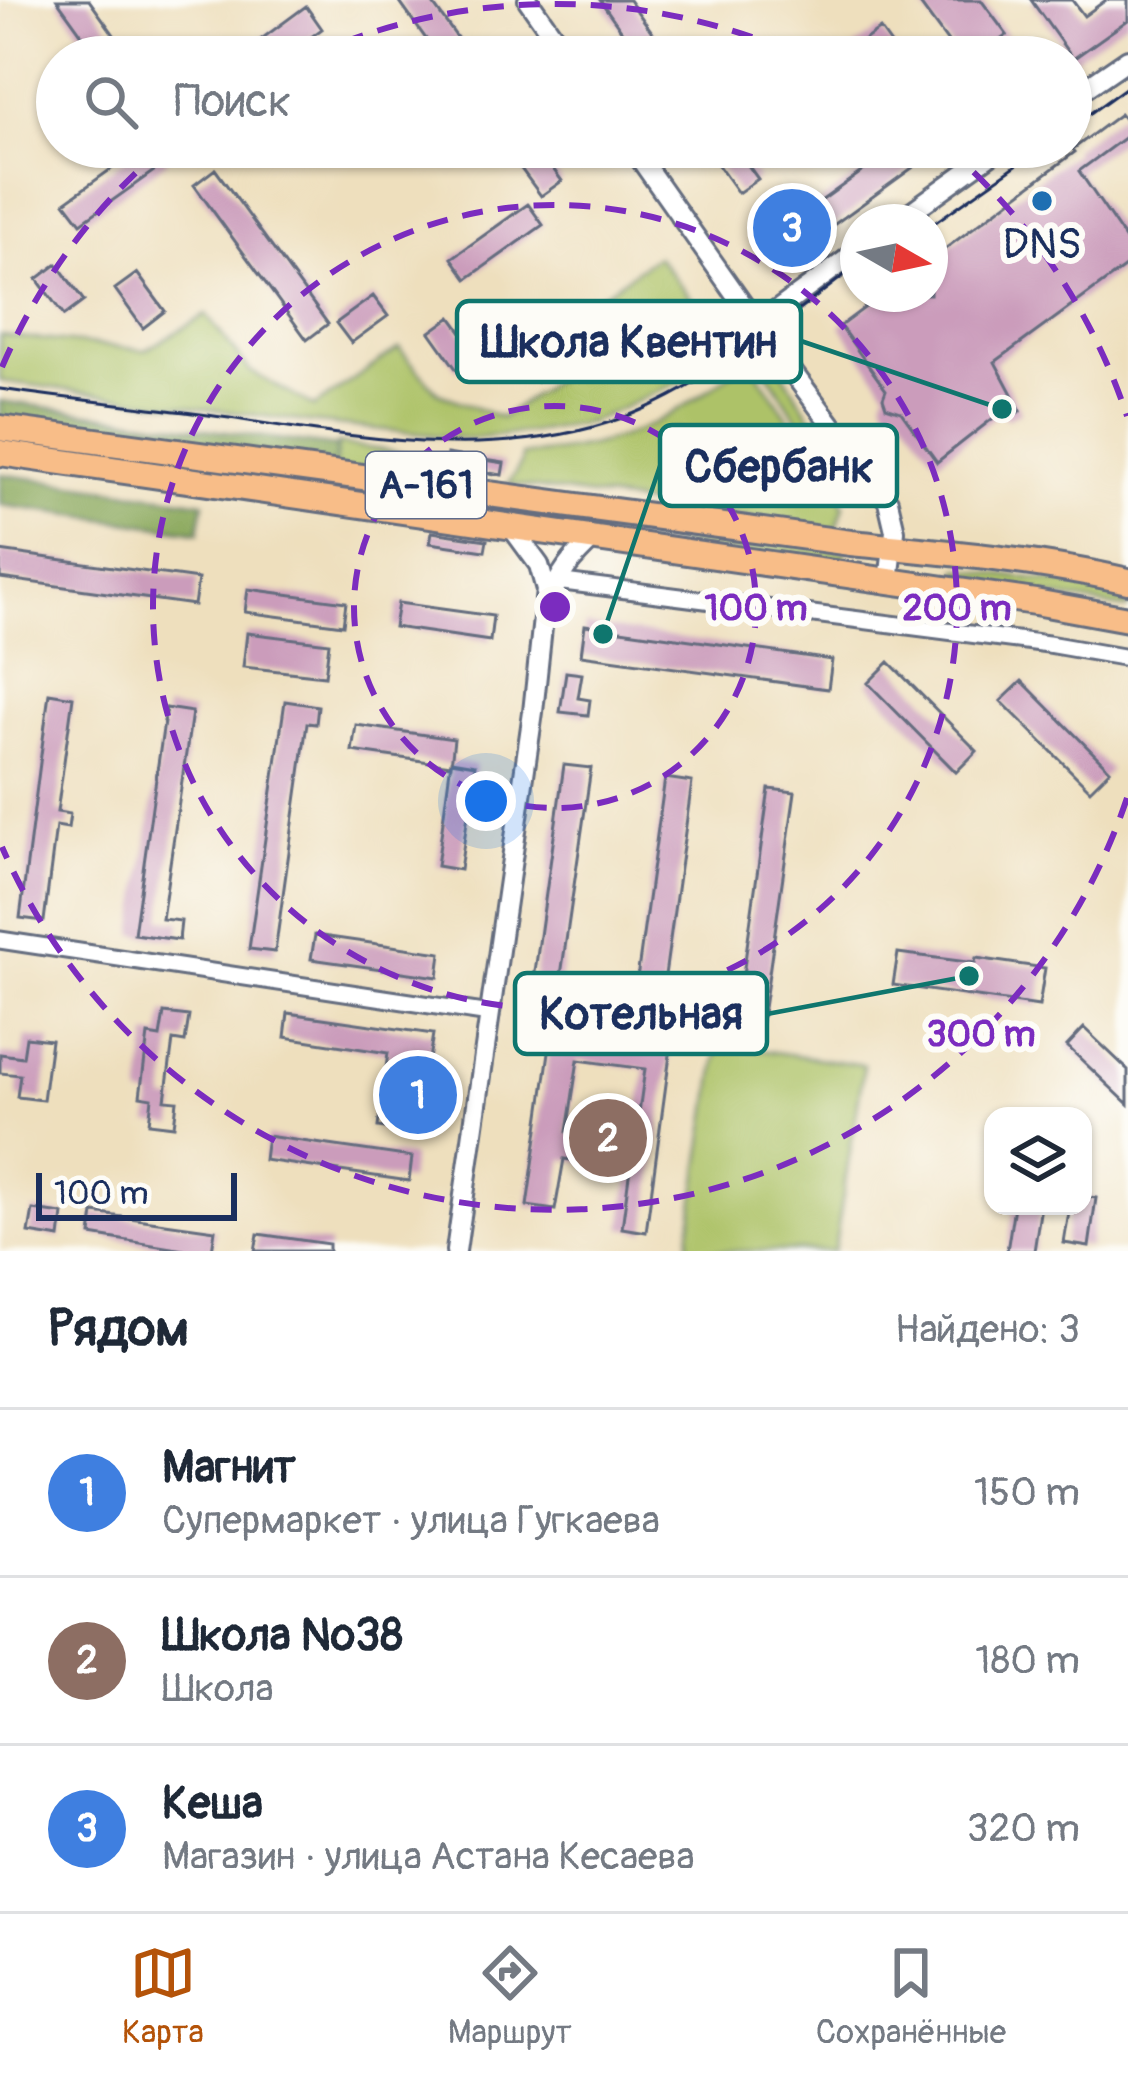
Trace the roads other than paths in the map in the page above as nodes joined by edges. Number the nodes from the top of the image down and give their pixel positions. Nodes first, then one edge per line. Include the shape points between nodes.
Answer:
1 (528, 0) edge
2 (553, 36) edge
3 (1128, 59) edge
4 (1092, 84) edge
5 (647, 168) edge
6 (971, 168) edge
7 (921, 204) edge
8 (840, 263) edge
9 (757, 325) junction
10 (0, 428) edge
11 (0, 453) edge
12 (512, 528) junction
13 (594, 538) junction
14 (892, 547) junction
15 (556, 581) junction
16 (889, 581) junction
17 (1128, 581) edge
18 (1128, 619) edge
19 (543, 622) junction
20 (1128, 658) edge
21 (0, 940) edge
22 (490, 1014) junction
23 (456, 1251) edge

1 - 2 street
3 - 4 street
5 - 9 street
6 - 7 street
8 - 9 street
9 - 14 street via 888,501
10 - 14 highway, А-161
11 - 12 highway, А-161
12 - 13 highway, А-161
12 - 19 street via 539,565
13 - 15 street
13 - 16 highway, А-161
14 - 16 street
14 - 17 highway, А-161
15 - 19 street
15 - 20 street
16 - 18 highway, А-161
19 - 22 street
21 - 22 street
22 - 23 street

